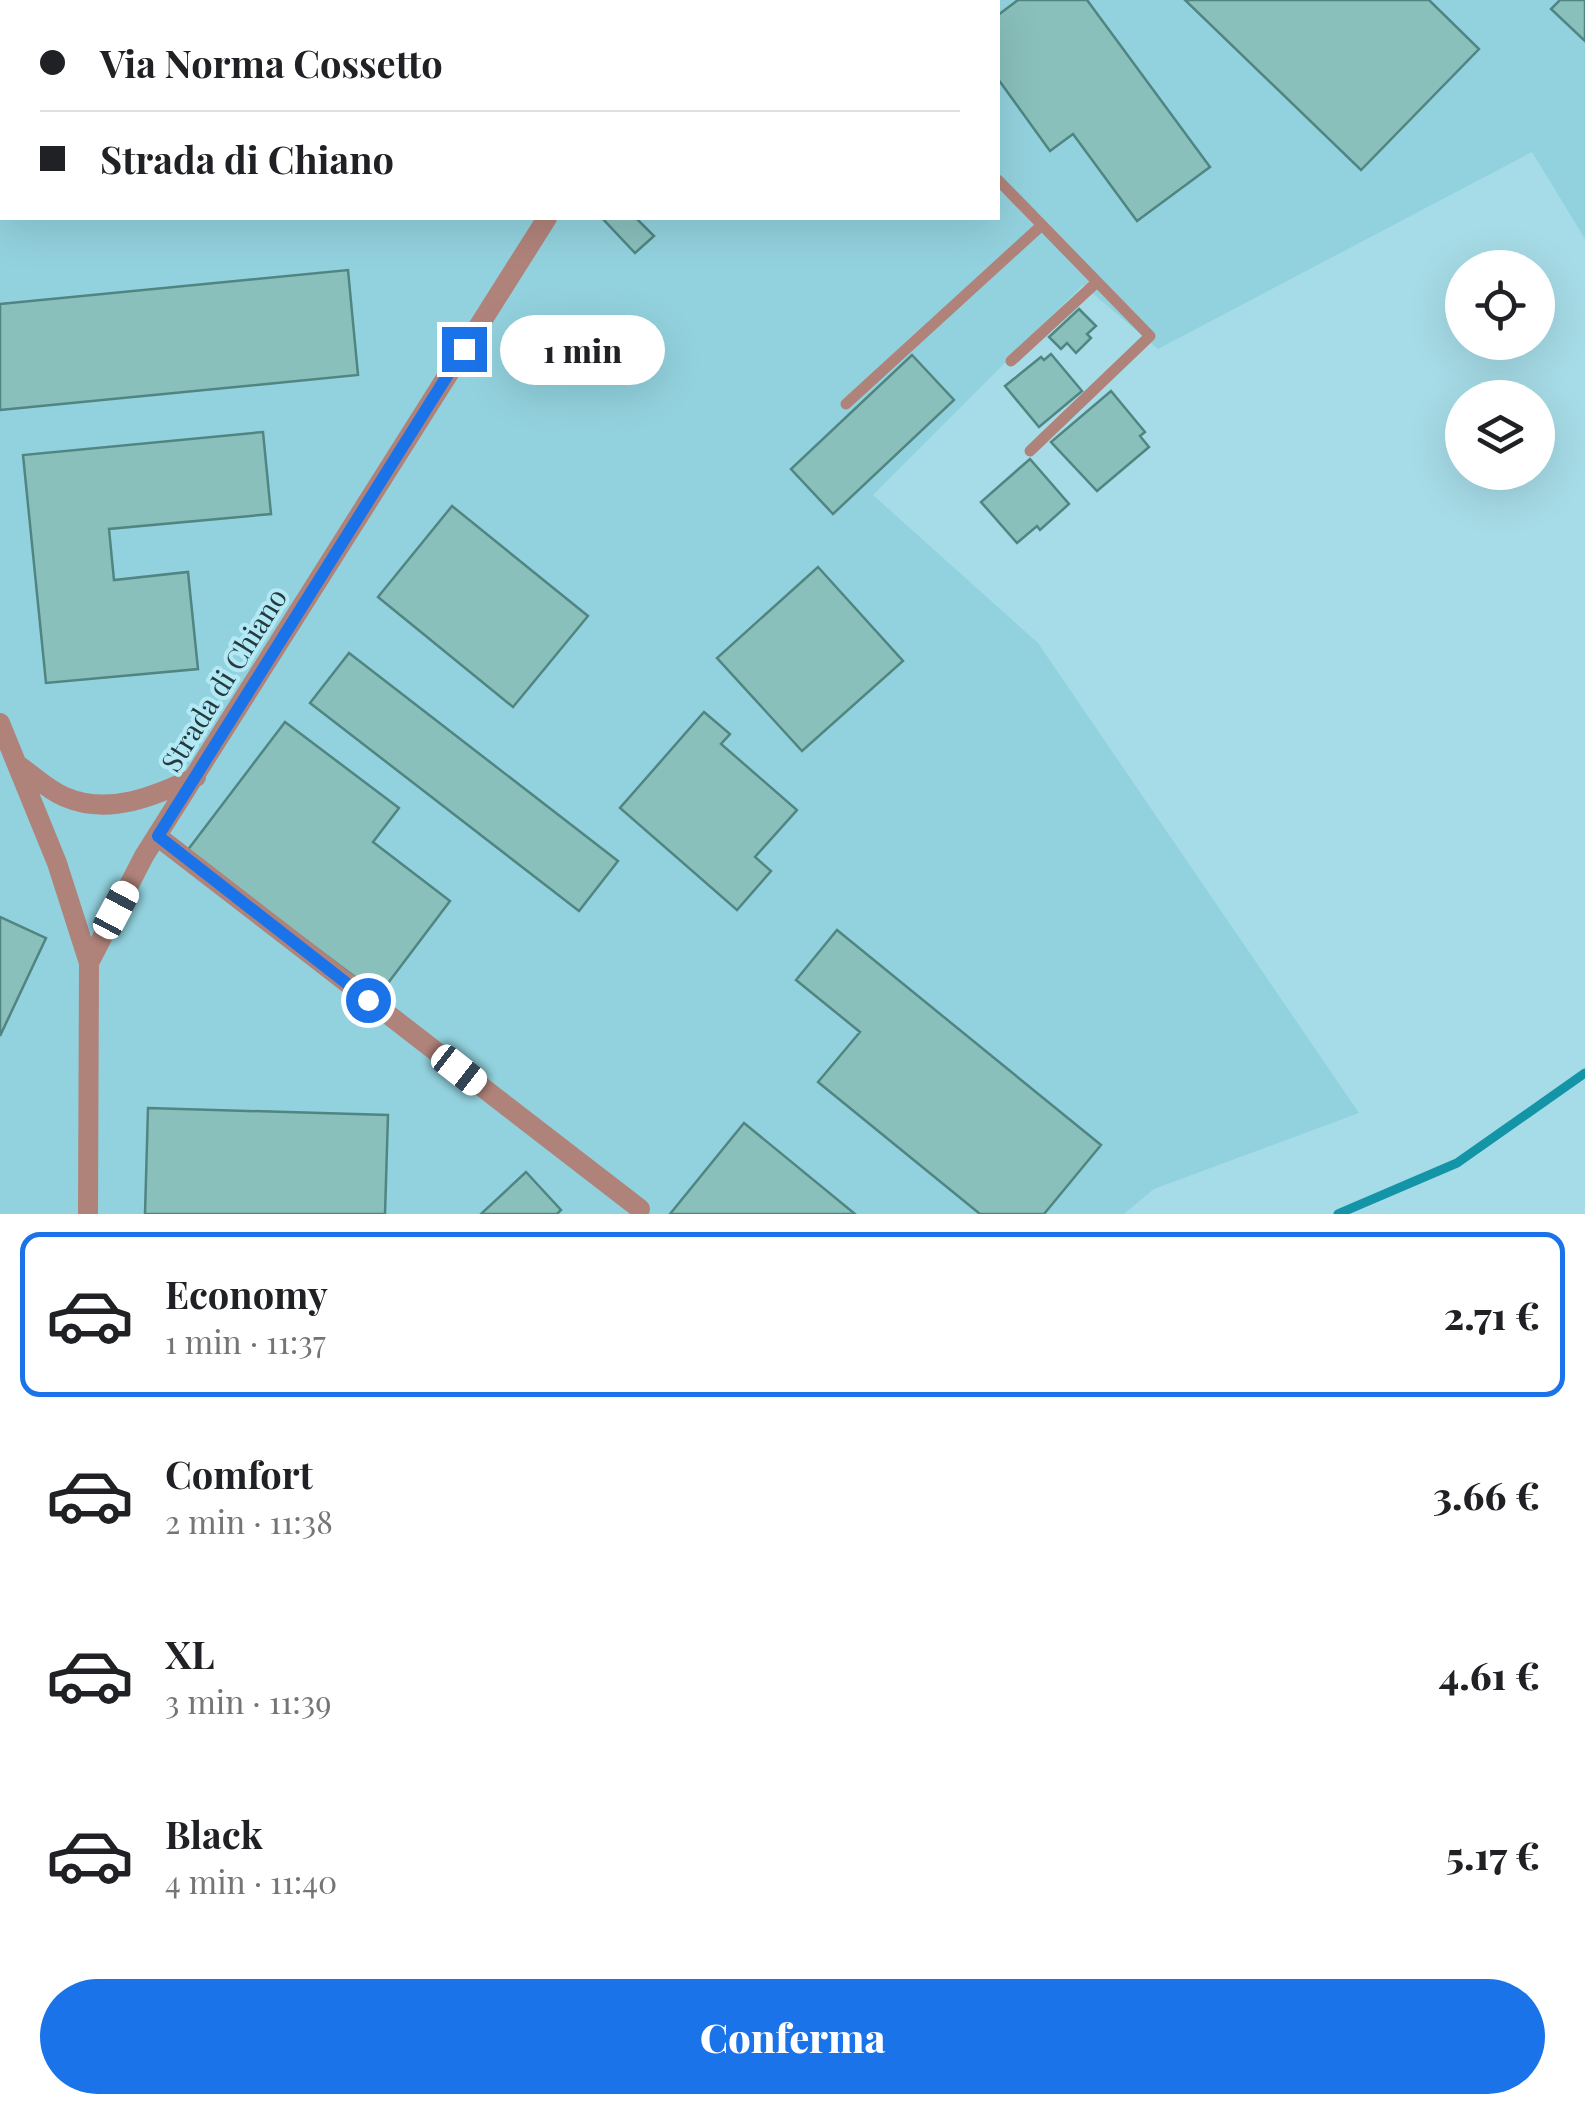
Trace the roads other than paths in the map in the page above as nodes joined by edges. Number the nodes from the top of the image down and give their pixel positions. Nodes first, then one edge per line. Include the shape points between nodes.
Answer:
1 (1000, 182) edge
2 (546, 220) edge
3 (1042, 225) junction
4 (1096, 282) junction
5 (1011, 361) dead end
6 (846, 404) dead end
7 (1030, 451) dead end
8 (0, 723) edge
9 (16, 764) junction
10 (196, 777) junction
11 (158, 836) junction
12 (89, 963) junction
13 (640, 1209) dead end
14 (88, 1214) edge

1 - 3 lane
2 - 10 street, Strada di Chiano
3 - 4 lane
3 - 6 lane
4 - 5 lane
4 - 7 lane via 1150,336
8 - 9 street
9 - 10 street via 64,796 109,807
9 - 12 street
10 - 11 street, Strada di Chiano
11 - 12 street, Strada di Chiano
11 - 13 street
12 - 14 street, Strada di Chiano

